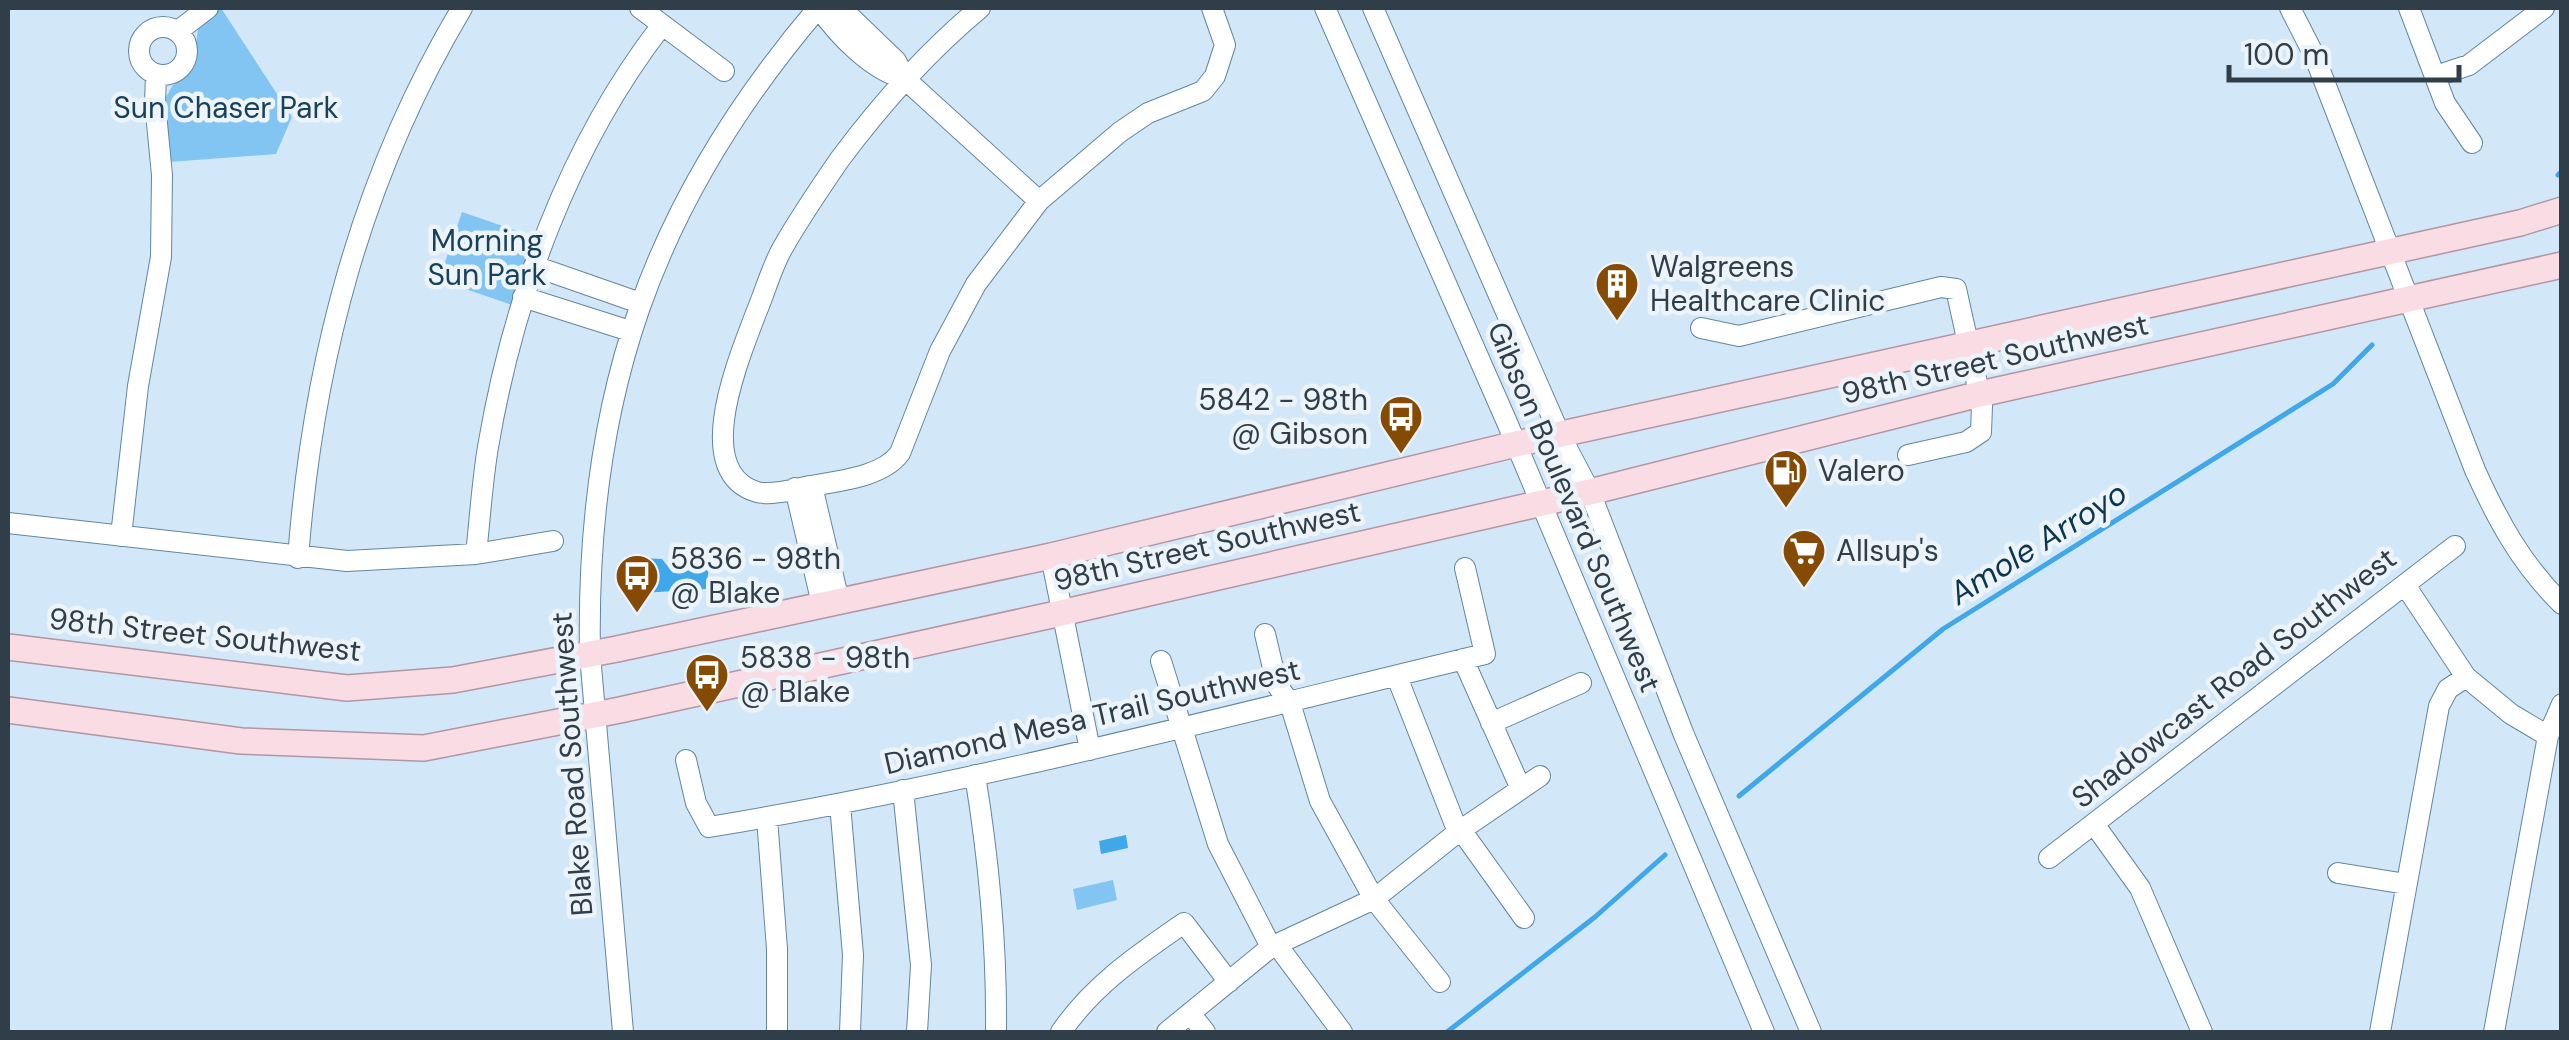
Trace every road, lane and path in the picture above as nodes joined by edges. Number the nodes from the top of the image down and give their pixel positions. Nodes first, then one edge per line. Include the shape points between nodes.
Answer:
1 (208, 8) edge
2 (462, 8) edge
3 (640, 8) edge
4 (820, 8) edge
5 (980, 8) edge
6 (1212, 8) edge
7 (1325, 8) edge
8 (1374, 8) edge
9 (2290, 8) edge
10 (2410, 8) edge
11 (2544, 8) edge
12 (662, 25) junction
13 (178, 31) junction
14 (724, 71) dead end
15 (156, 74) junction
16 (2436, 76) junction
17 (905, 79) junction
18 (2472, 143) dead end
19 (1039, 201) junction
20 (2562, 210) edge
21 (2389, 250) junction
22 (2562, 265) edge
23 (534, 266) junction
24 (584, 283) junction
25 (524, 297) junction
26 (2408, 300) junction
27 (640, 303) junction
28 (575, 314) junction
29 (1701, 328) dead end
30 (630, 331) junction
31 (1970, 344) junction
32 (1980, 394) junction
33 (1560, 435) junction
34 (1516, 444) junction
35 (1908, 455) dead end
36 (804, 487) junction
37 (1590, 492) junction
38 (1540, 504) junction
39 (8, 523) edge
40 (121, 536) junction
41 (553, 541) dead end
42 (2455, 546) dead end
43 (476, 554) junction
44 (1051, 556) junction
45 (298, 558) junction
46 (1465, 568) dead end
47 (2405, 585) junction
48 (830, 603) junction
49 (2562, 604) edge
50 (1061, 612) junction
51 (1266, 634) dead end
52 (8, 647) edge
53 (590, 654) junction
54 (1463, 659) junction
55 (1161, 661) dead end
56 (2466, 677) junction
57 (1397, 678) junction
58 (1581, 683) dead end
59 (1290, 703) junction
60 (2562, 704) edge
61 (8, 710) edge
62 (593, 716) junction
63 (1491, 723) junction
64 (1184, 728) junction
65 (2548, 736) junction
66 (1090, 750) junction
67 (686, 760) dead end
68 (975, 775) junction
69 (1540, 776) dead end
70 (1521, 789) junction
71 (904, 790) junction
72 (840, 804) junction
73 (767, 818) junction
74 (2094, 824) junction
75 (1460, 831) junction
76 (2049, 858) dead end
77 (2338, 873) dead end
78 (2406, 884) junction
79 (1374, 898) junction
80 (1524, 918) dead end
81 (1274, 946) junction
82 (1228, 982) junction
83 (1440, 982) dead end
84 (1190, 1014) junction
85 (623, 1032) edge
86 (777, 1032) edge
87 (850, 1032) edge
88 (917, 1032) edge
89 (996, 1032) edge
90 (1061, 1032) edge
91 (1166, 1032) edge
92 (1206, 1032) edge
93 (1342, 1032) edge
94 (1764, 1032) edge
95 (1810, 1032) edge
96 (2202, 1032) edge
97 (2380, 1032) edge
98 (2494, 1032) edge

1 - 13 street
2 - 45 street via 405,115 354,246 317,395
3 - 12 street
4 - 17 street via 832,26 860,39 887,74
4 - 27 street, Blake Road Southwest via 726,128 686,198
5 - 17 street
6 - 19 street via 1225,45 1203,92 1148,113
7 - 34 street, Gibson Boulevard Southwest
8 - 33 street, Gibson Boulevard Southwest
9 - 21 street
10 - 16 street
11 - 16 street via 2469,65
12 - 14 street
12 - 23 street via 604,114
13 - 15 street via 185,62 170,74
13 - 15 street via 155,27 143,36 140,59
15 - 40 street via 162,256
16 - 18 street via 2444,103
17 - 19 street
17 - 36 street via 839,161 780,252 730,380 722,428 737,482 759,493
19 - 36 street via 976,284 894,462
20 - 21 main road, 98th Street Southwest
21 - 26 street
21 - 31 main road, 98th Street Southwest
22 - 26 main road, 98th Street Southwest
23 - 24 street
23 - 25 street
24 - 27 street
24 - 28 street
25 - 28 street
25 - 43 street via 488,448
26 - 32 main road, 98th Street Southwest
26 - 49 street via 2501,527
27 - 30 street, Blake Road Southwest
28 - 30 street
29 - 31 street via 1739,336 1941,287 1959,293
30 - 53 street, Blake Road Southwest via 596,504
31 - 32 street
31 - 33 main road, 98th Street Southwest
32 - 35 street via 1983,423 1974,438
32 - 37 main road, 98th Street Southwest
33 - 34 main road, 98th Street Southwest
33 - 37 street, Gibson Boulevard Southwest
34 - 38 street, Gibson Boulevard Southwest
34 - 44 main road, 98th Street Southwest
36 - 48 street
37 - 38 main road, 98th Street Southwest
37 - 95 street, Gibson Boulevard Southwest
38 - 50 main road, 98th Street Southwest
38 - 94 street, Gibson Boulevard Southwest
39 - 40 street
40 - 45 street
41 - 43 street
42 - 47 street, Shadowcast Road Southwest
43 - 45 street
44 - 48 main road, 98th Street Southwest
44 - 50 street
46 - 54 street, Diamond Mesa Trail Southwest via 1484,654
47 - 56 street
47 - 74 street, Shadowcast Road Southwest
48 - 53 main road, 98th Street Southwest
50 - 62 main road, 98th Street Southwest
50 - 66 street
51 - 59 street via 1278,685
52 - 53 main road, 98th Street Southwest via 347,688 453,680
53 - 62 street, Blake Road Southwest
54 - 57 street, Diamond Mesa Trail Southwest
54 - 63 street
55 - 64 street
56 - 65 street
56 - 78 street via 2439,706
57 - 59 street, Diamond Mesa Trail Southwest
57 - 75 street
58 - 63 street
59 - 64 street, Diamond Mesa Trail Southwest
59 - 79 street via 1320,801
60 - 65 street
61 - 62 main road, 98th Street Southwest via 241,741 424,748
62 - 85 street, Blake Road Southwest
63 - 70 street
64 - 66 street, Diamond Mesa Trail Southwest
64 - 81 street via 1218,844
65 - 98 street
66 - 68 street, Diamond Mesa Trail Southwest
67 - 73 street, Diamond Mesa Trail Southwest via 710,828
68 - 71 street, Diamond Mesa Trail Southwest
68 - 89 street via 996,954
69 - 70 street
70 - 75 street
71 - 72 street, Diamond Mesa Trail Southwest
71 - 88 street via 921,965
72 - 73 street, Diamond Mesa Trail Southwest
72 - 87 street via 854,955
73 - 86 street
74 - 76 street, Shadowcast Road Southwest
74 - 96 street via 2140,888
75 - 79 street
75 - 80 street
77 - 78 street
78 - 97 street
79 - 81 street
79 - 83 street
81 - 82 street
81 - 93 street
82 - 84 street
82 - 90 street via 1184,923 1117,970
84 - 91 street
84 - 92 street

